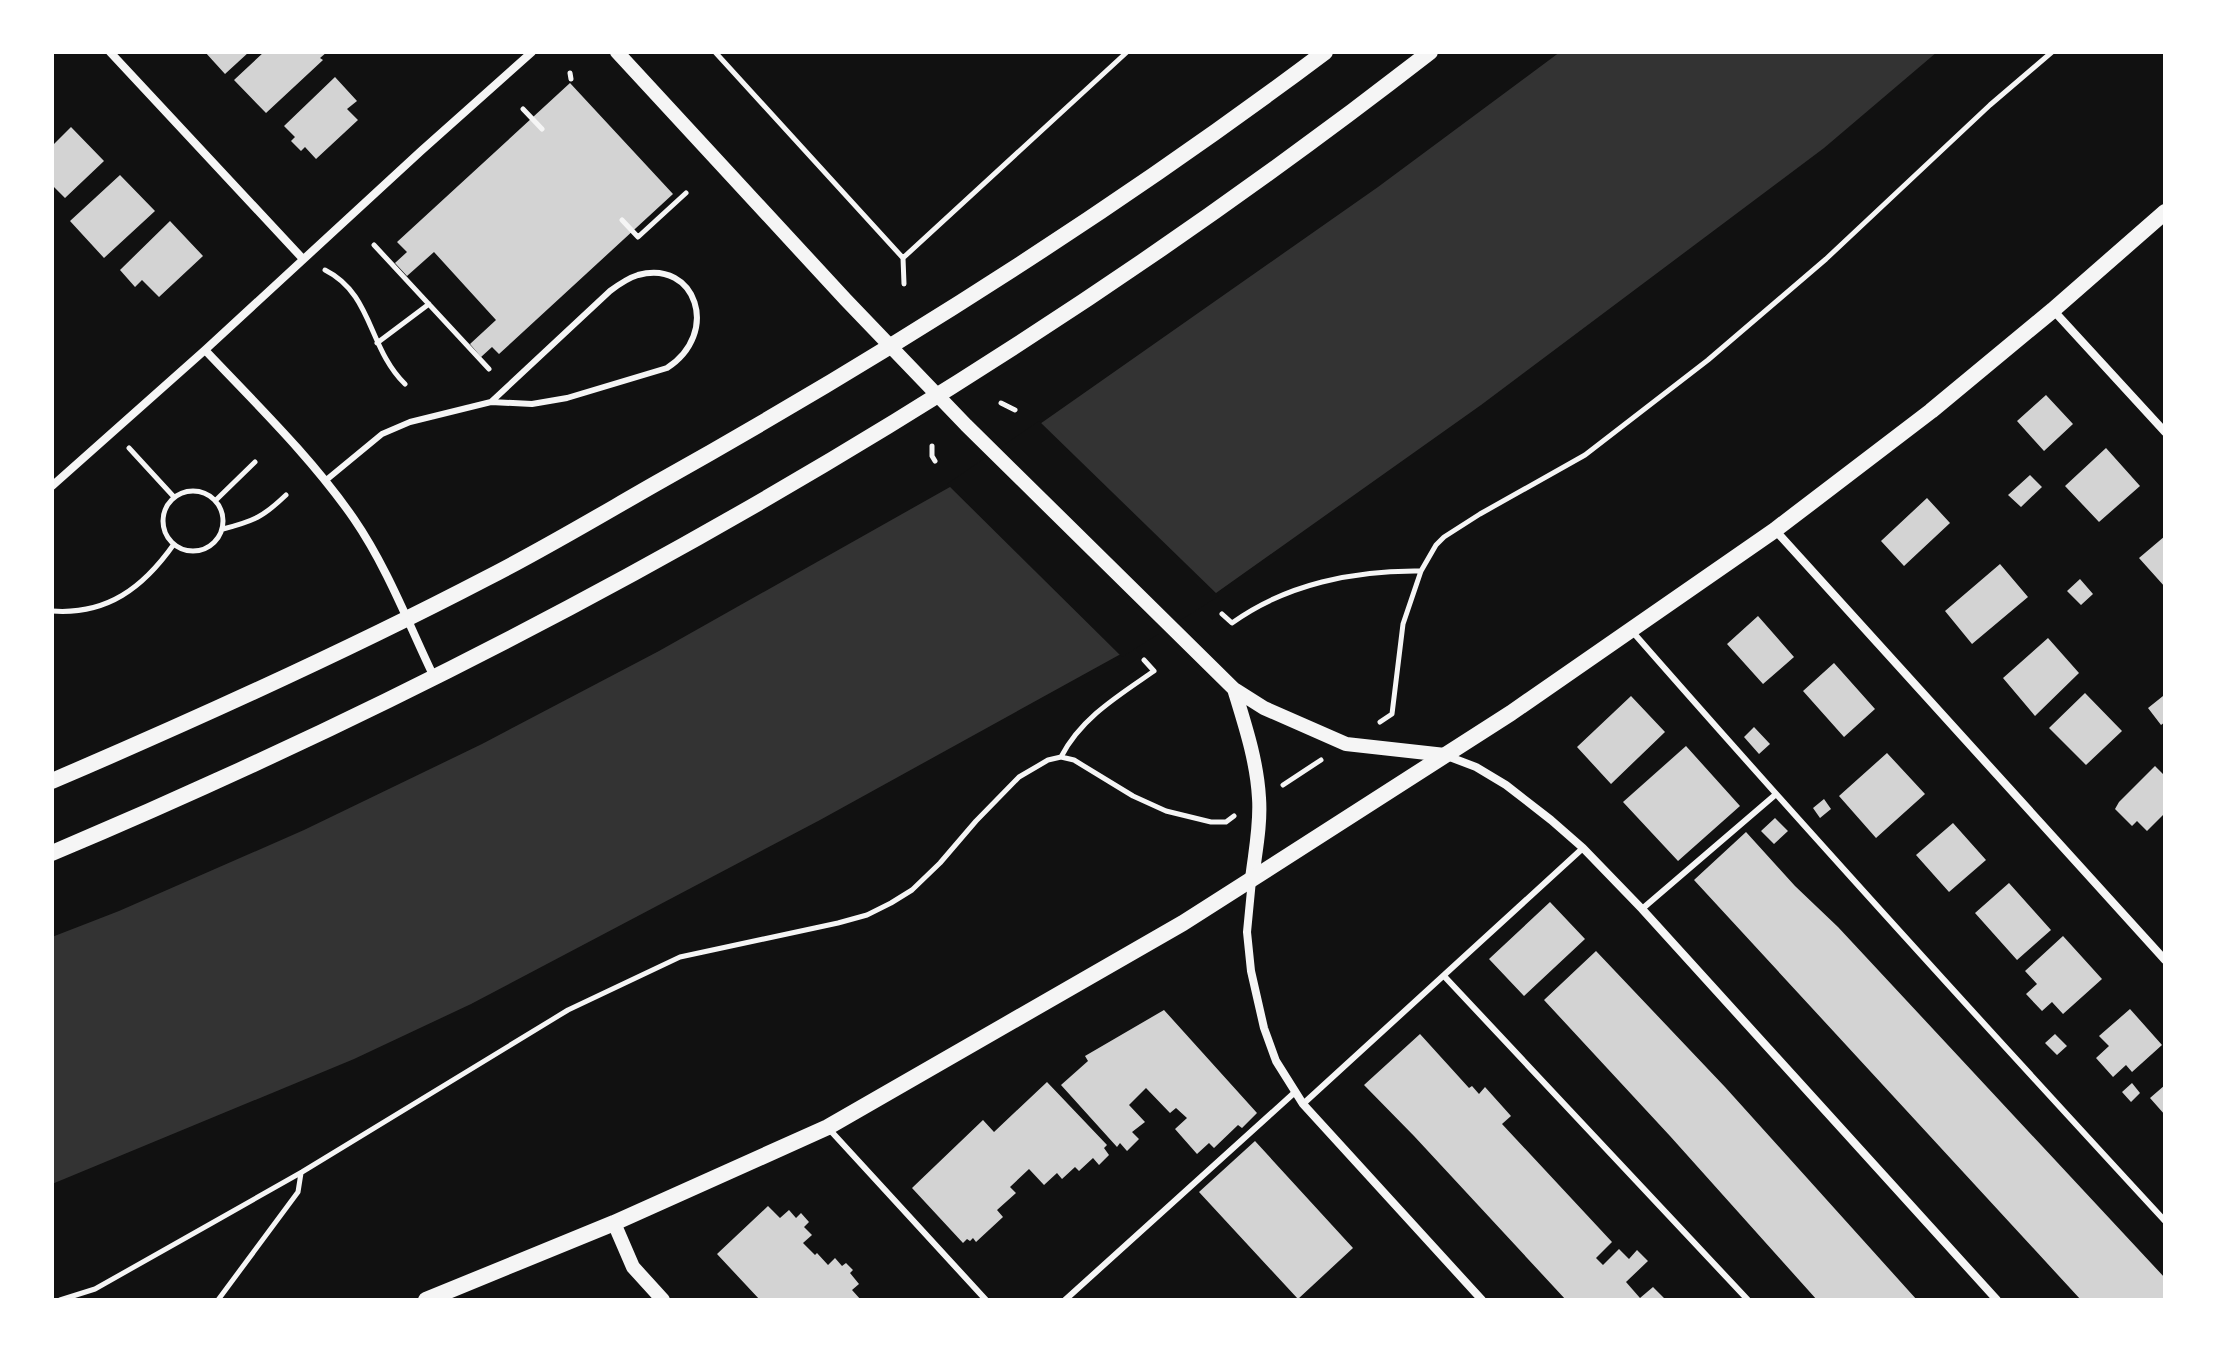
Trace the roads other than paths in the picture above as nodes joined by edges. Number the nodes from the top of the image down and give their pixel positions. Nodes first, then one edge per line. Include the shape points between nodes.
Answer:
1 (110, 52) edge
2 (532, 52) edge
3 (617, 52) edge
4 (1325, 52) edge
5 (1430, 52) edge
6 (2165, 212) edge
7 (303, 259) junction
8 (2053, 310) junction
9 (891, 346) junction
10 (205, 350) junction
11 (938, 395) junction
12 (491, 402) junction
13 (2165, 432) edge
14 (325, 481) junction
15 (52, 486) edge
16 (1775, 530) junction
17 (406, 619) junction
18 (1631, 630) junction
19 (434, 678) junction
20 (1234, 689) junction
21 (1445, 755) junction
22 (52, 781) edge
23 (1775, 795) junction
24 (1583, 848) junction
25 (52, 853) edge
26 (1252, 879) junction
27 (1642, 909) junction
28 (2165, 960) edge
29 (1444, 976) junction
30 (1294, 1093) junction
31 (1303, 1104) junction
32 (828, 1127) junction
33 (2165, 1221) edge
34 (614, 1223) junction
35 (426, 1300) edge
36 (663, 1300) edge
37 (986, 1300) edge
38 (1065, 1300) edge
39 (1482, 1300) edge
40 (1748, 1300) edge
41 (1997, 1300) edge

1 - 7 street
2 - 7 street
3 - 9 street
4 - 9 main road via 1110,205
5 - 11 main road via 1174,241
6 - 8 main road
7 - 10 street
8 - 13 street
8 - 16 main road
9 - 11 street
9 - 17 main road via 692,464
10 - 14 street
10 - 15 street
11 - 19 main road via 685,544
11 - 20 street
12 - 12 lane via 532,404 567,398 667,368 692,342 698,316 688,290 672,278 649,274 623,282
12 - 14 lane via 391,429
14 - 17 street via 376,554
16 - 18 main road
16 - 28 street
17 - 19 street
17 - 22 main road
18 - 21 main road
18 - 23 lane
19 - 25 main road
20 - 21 street via 1346,744
20 - 26 street via 1249,735 1259,800
21 - 24 street via 1506,785
21 - 26 main road
23 - 27 lane
23 - 33 lane
24 - 27 street
24 - 29 lane
26 - 30 street via 1247,932 1257,1000 1276,1061
26 - 32 main road
27 - 41 street
29 - 31 lane
29 - 40 lane
30 - 31 street
30 - 38 lane
31 - 39 street
32 - 34 main road
32 - 37 lane
34 - 35 main road
34 - 36 street via 633,1267

